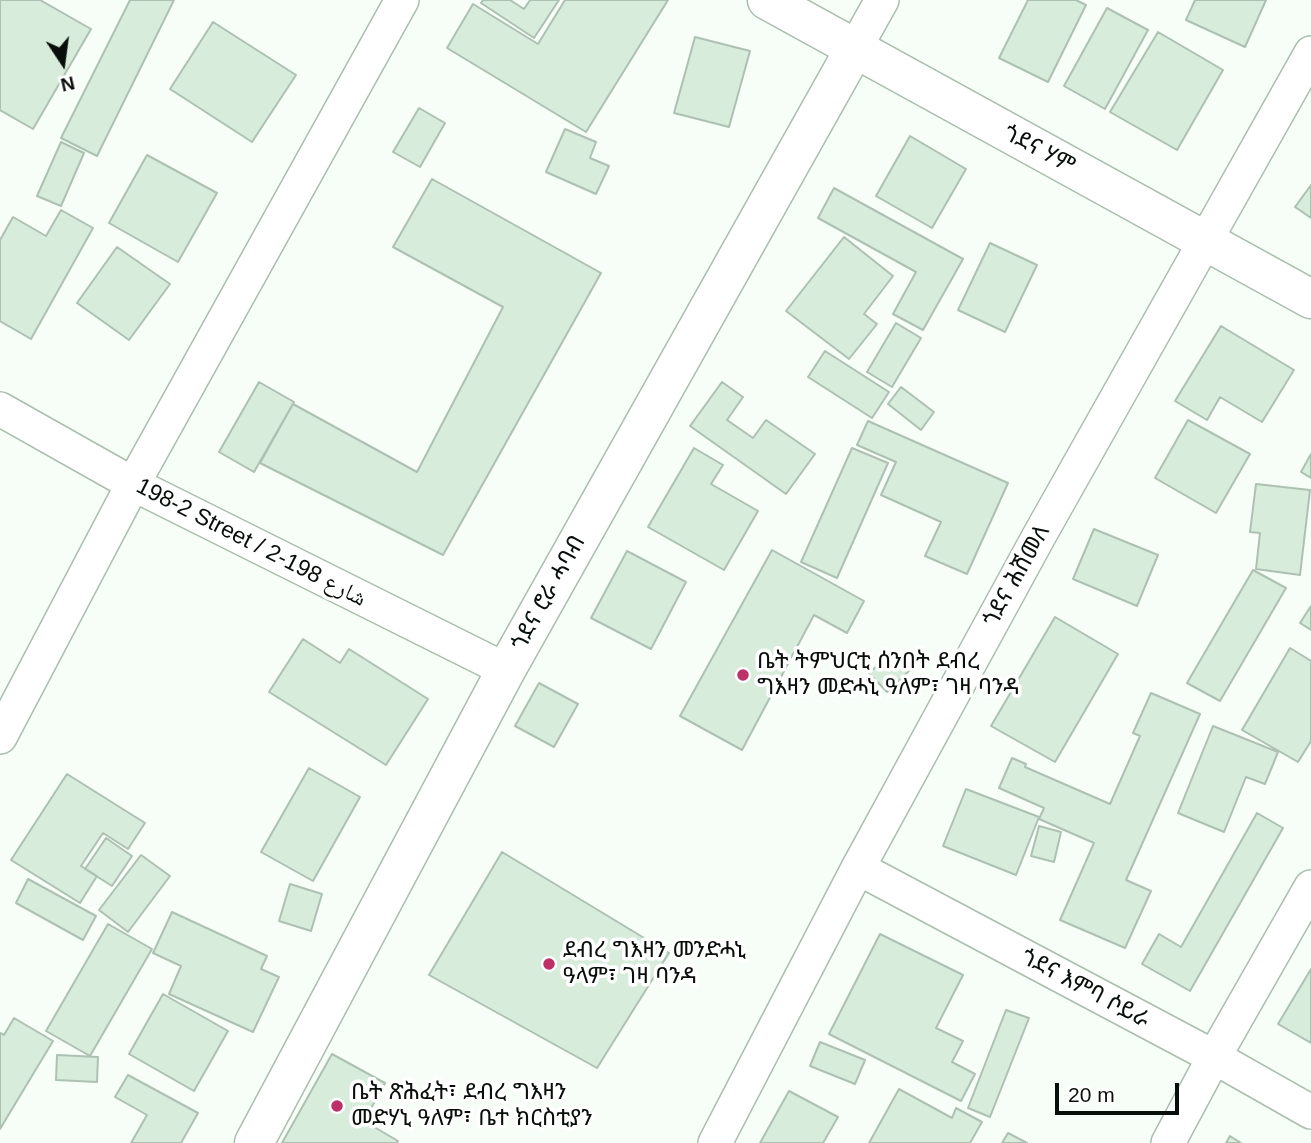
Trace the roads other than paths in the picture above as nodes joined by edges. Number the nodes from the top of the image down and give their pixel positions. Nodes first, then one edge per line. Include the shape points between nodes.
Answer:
1 (402, 0) edge
2 (766, 0) edge
3 (882, 0) edge
4 (854, 50) junction
5 (1311, 53) edge
6 (1205, 240) junction
7 (1311, 299) edge
8 (0, 409) edge
9 (133, 484) junction
10 (506, 670) junction
11 (0, 737) edge
12 (858, 868) junction
13 (1311, 887) edge
14 (1213, 1057) junction
15 (1311, 1112) edge
16 (254, 1143) edge
17 (715, 1143) edge
18 (1168, 1143) edge

1 - 9 street
2 - 4 street, ጎደና ሃም
3 - 4 street
4 - 6 street, ጎደና ሃም
4 - 10 street, ጎደና ሮራ ሓባብ
5 - 6 street, ጎደና ሕሽመለ
6 - 7 street, ጎደና ሃም
6 - 12 street, ጎደና ሕሽመለ
8 - 9 street, 198-2 Street / شارع 198-2
9 - 10 street, 198-2 Street / شارع 198-2
9 - 11 street
10 - 16 street, ጎደና ሮራ ሓባብ
12 - 14 street, ጎደና እምባ ሶይራ
12 - 17 street, ጎደና ሕሽመለ
13 - 14 street
14 - 15 street, ጎደና እምባ ሶይራ
14 - 18 street

